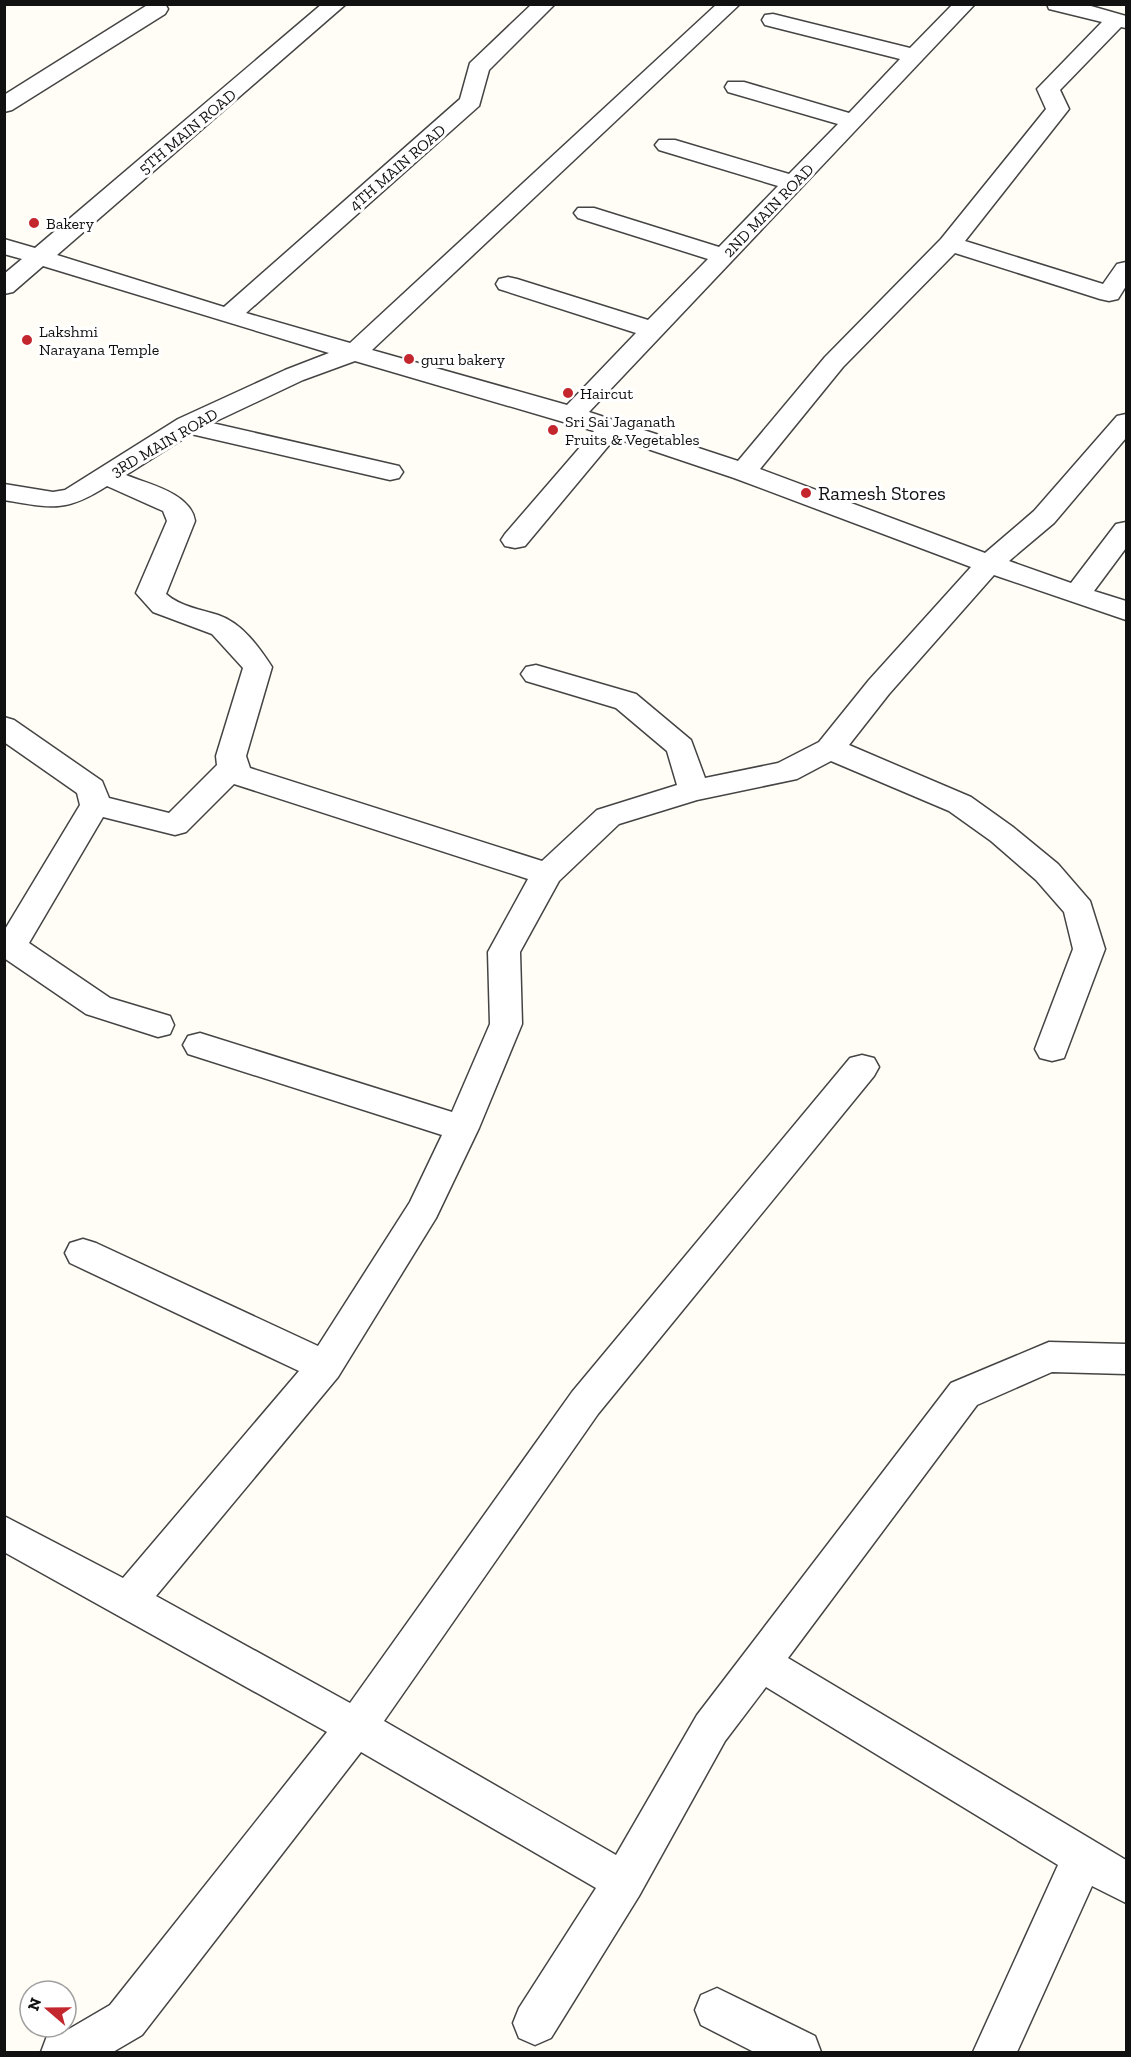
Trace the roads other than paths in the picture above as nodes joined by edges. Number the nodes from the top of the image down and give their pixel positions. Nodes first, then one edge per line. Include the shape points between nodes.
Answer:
1 (336, 4) edge
2 (545, 4) edge
3 (730, 4) edge
4 (965, 4) edge
5 (1057, 4) edge
6 (157, 9) dead end
7 (773, 20) dead end
8 (1122, 20) edge
9 (915, 56) junction
10 (736, 87) dead end
11 (4, 105) edge
12 (853, 121) junction
13 (667, 145) dead end
14 (794, 183) junction
15 (586, 213) dead end
16 (950, 244) junction
17 (4, 246) edge
18 (724, 256) junction
19 (39, 257) junction
20 (1126, 268) edge
21 (508, 284) dead end
22 (4, 286) edge
23 (1118, 297) edge
24 (228, 316) junction
25 (653, 330) junction
26 (355, 352) junction
27 (572, 415) junction
28 (1126, 422) edge
29 (188, 425) junction
30 (610, 428) junction
31 (390, 472) dead end
32 (743, 472) junction
33 (106, 476) junction
34 (4, 492) edge
35 (1126, 530) edge
36 (515, 540) dead end
37 (989, 564) junction
38 (1115, 564) edge
39 (1078, 593) junction
40 (1126, 611) edge
41 (536, 674) dead end
42 (4, 727) edge
43 (830, 749) junction
44 (232, 768) junction
45 (694, 790) junction
46 (95, 805) junction
47 (547, 874) junction
48 (8, 947) edge
49 (158, 1025) dead end
50 (200, 1045) dead end
51 (1052, 1049) dead end
52 (862, 1067) dead end
53 (462, 1128) junction
54 (84, 1253) dead end
55 (1126, 1359) edge
56 (325, 1366) junction
57 (4, 1532) edge
58 (128, 1601) junction
59 (761, 1663) junction
60 (356, 1727) junction
61 (1083, 1857) junction
62 (624, 1882) junction
63 (1126, 1883) edge
64 (717, 2010) dead end
65 (535, 2023) dead end
66 (63, 2052) edge
67 (799, 2052) edge
68 (995, 2052) edge

1 - 19 street, 5TH MAIN ROAD
2 - 24 street, 4TH MAIN ROAD via 477,68 471,101
3 - 26 street
4 - 9 street, 2ND MAIN ROAD
5 - 8 street
6 - 11 street
7 - 9 street
8 - 16 street via 1048,89 1058,109
9 - 12 street, 2ND MAIN ROAD
10 - 12 street
12 - 14 street, 2ND MAIN ROAD
13 - 14 street
14 - 18 street, 2ND MAIN ROAD
15 - 18 street
16 - 23 street
16 - 32 street via 834,362
17 - 19 street
18 - 25 street, 2ND MAIN ROAD
19 - 22 street, 5TH MAIN ROAD
19 - 24 street
20 - 23 street
21 - 25 street
24 - 26 street
25 - 27 street, 2ND MAIN ROAD
26 - 27 street
26 - 29 street, 3RD MAIN ROAD via 294,375
27 - 30 street
28 - 37 street via 1044,517
29 - 31 street
29 - 33 street, 3RD MAIN ROAD
30 - 32 street
30 - 36 street
32 - 37 street
33 - 34 street, 3RD MAIN ROAD via 73,496 53,500
33 - 44 street via 173,505 180,512 181,520 150,593 156,602 166,609 218,625 244,647 258,668 231,756
35 - 38 street
37 - 39 street
37 - 43 street via 879,687
38 - 39 street
39 - 40 street
41 - 45 street via 626,701 680,747
42 - 46 street via 91,788
43 - 45 street via 786,772
43 - 51 street via 960,804 1047,872 1079,909 1089,950
44 - 46 street via 175,825
44 - 47 street via 239,775
45 - 47 street via 608,817
46 - 48 street
47 - 53 street via 504,952 506,1024
48 - 49 street via 98,1006
50 - 53 street
52 - 60 street via 585,1403
53 - 56 street via 424,1208
54 - 56 street
55 - 59 street via 1049,1357 964,1394
56 - 58 street
57 - 58 street
58 - 60 street
59 - 61 street
59 - 62 street via 711,1728
60 - 62 street
60 - 66 street via 126,2020 76,2050
61 - 63 street
61 - 68 street
62 - 65 street
64 - 67 street

